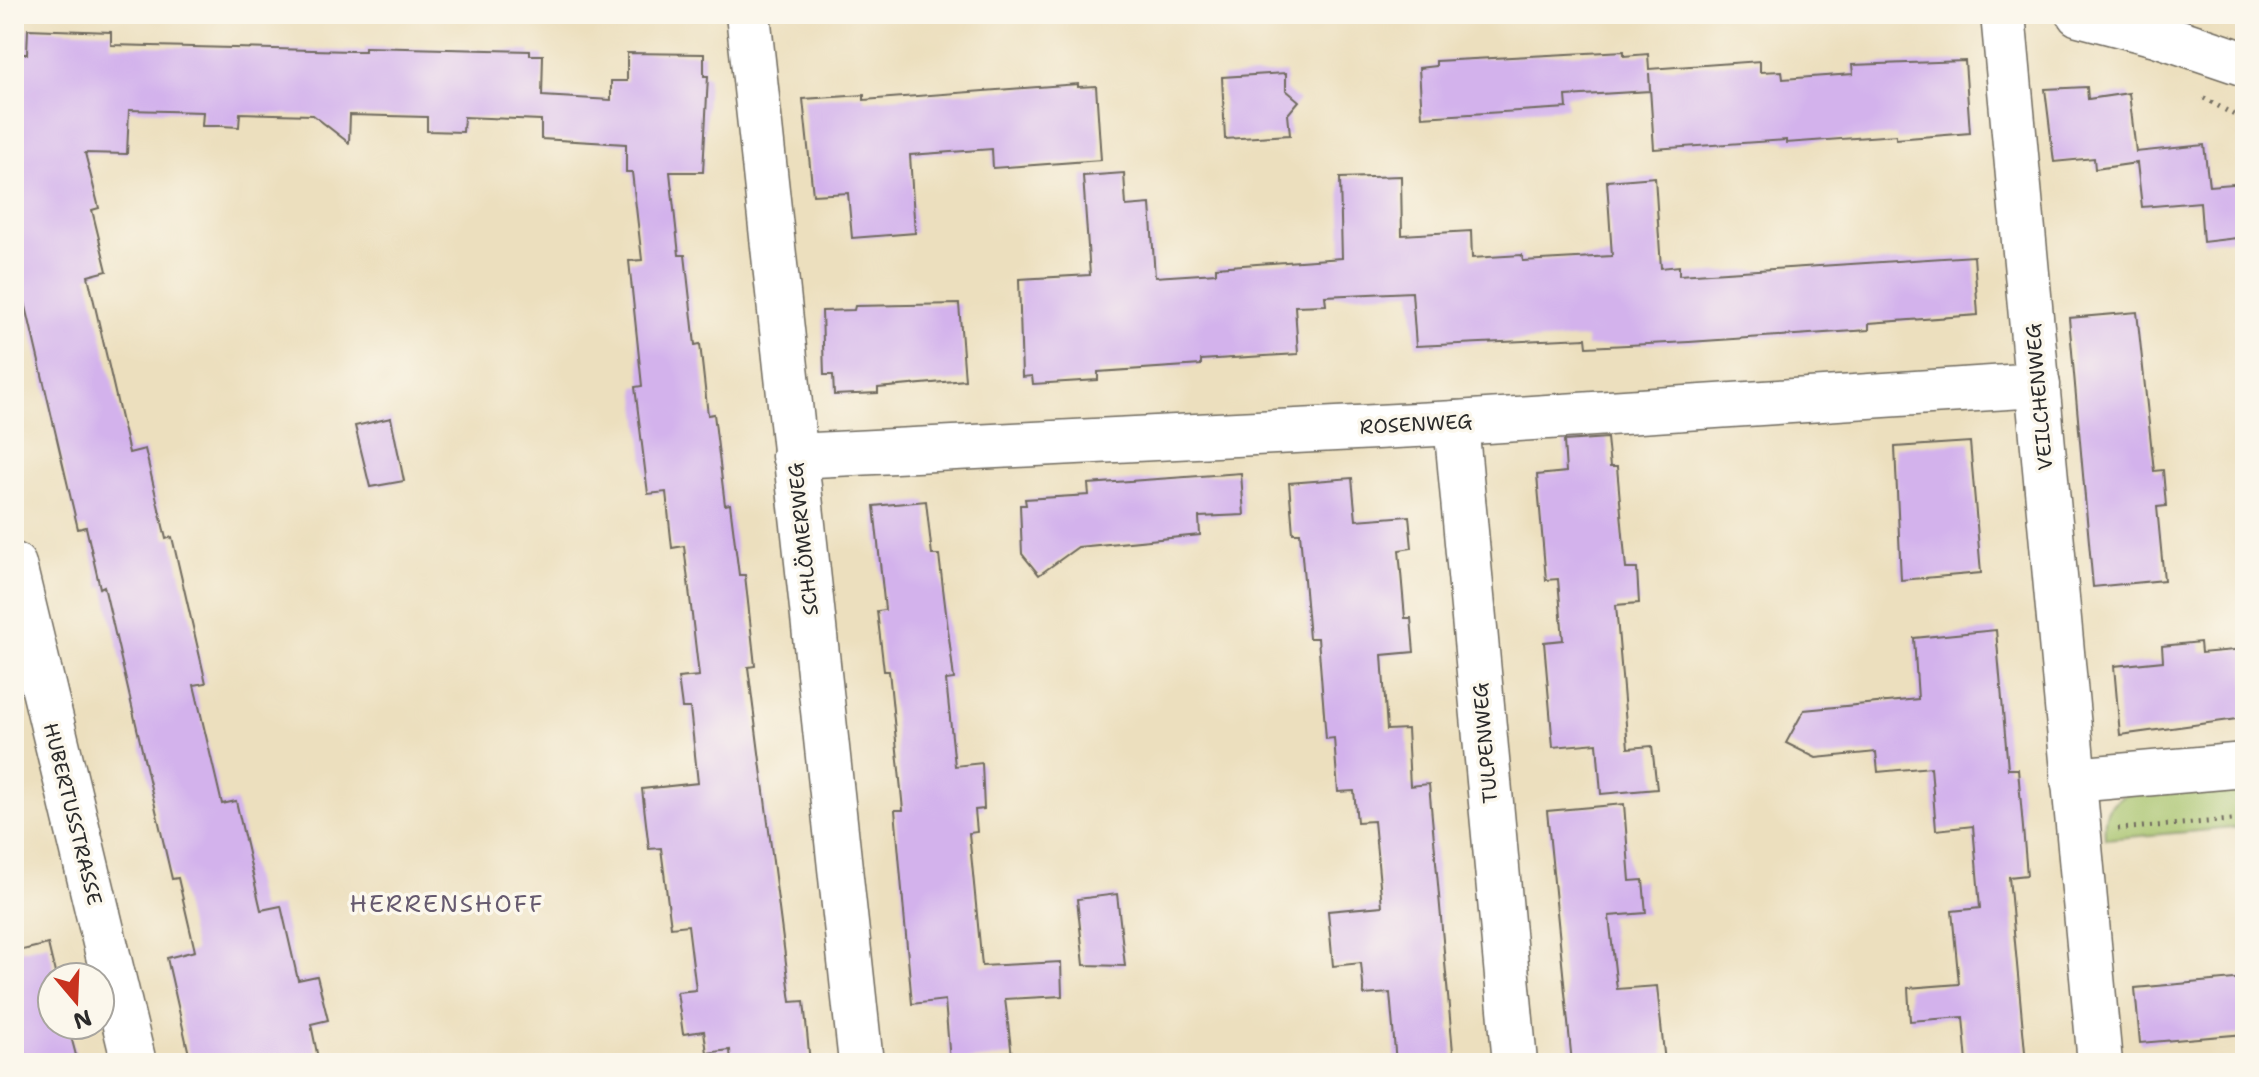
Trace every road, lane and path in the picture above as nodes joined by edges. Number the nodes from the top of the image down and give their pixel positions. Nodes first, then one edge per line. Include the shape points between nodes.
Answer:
1 (748, 14) edge
2 (2003, 14) edge
3 (2079, 14) edge
4 (2245, 64) edge
5 (2038, 385) junction
6 (1456, 423) junction
7 (794, 456) junction
8 (14, 565) edge
9 (2245, 765) edge
10 (2073, 780) junction
11 (2245, 819) edge
12 (2078, 833) junction
13 (134, 1063) edge
14 (861, 1063) edge
15 (1515, 1063) edge
16 (2100, 1063) edge

1 - 7 street, SCHLÖMERWEG
2 - 5 street, VEILCHENWEG
3 - 4 street
5 - 6 street, ROSENWEG
5 - 10 street, VEILCHENWEG
6 - 7 street, ROSENWEG
6 - 15 street, TULPENWEG
7 - 14 street, SCHLÖMERWEG
8 - 13 street, HUBERTUSSTRASSE
9 - 10 street
10 - 12 street, VEILCHENWEG
11 - 12 path
12 - 16 street, VEILCHENWEG

